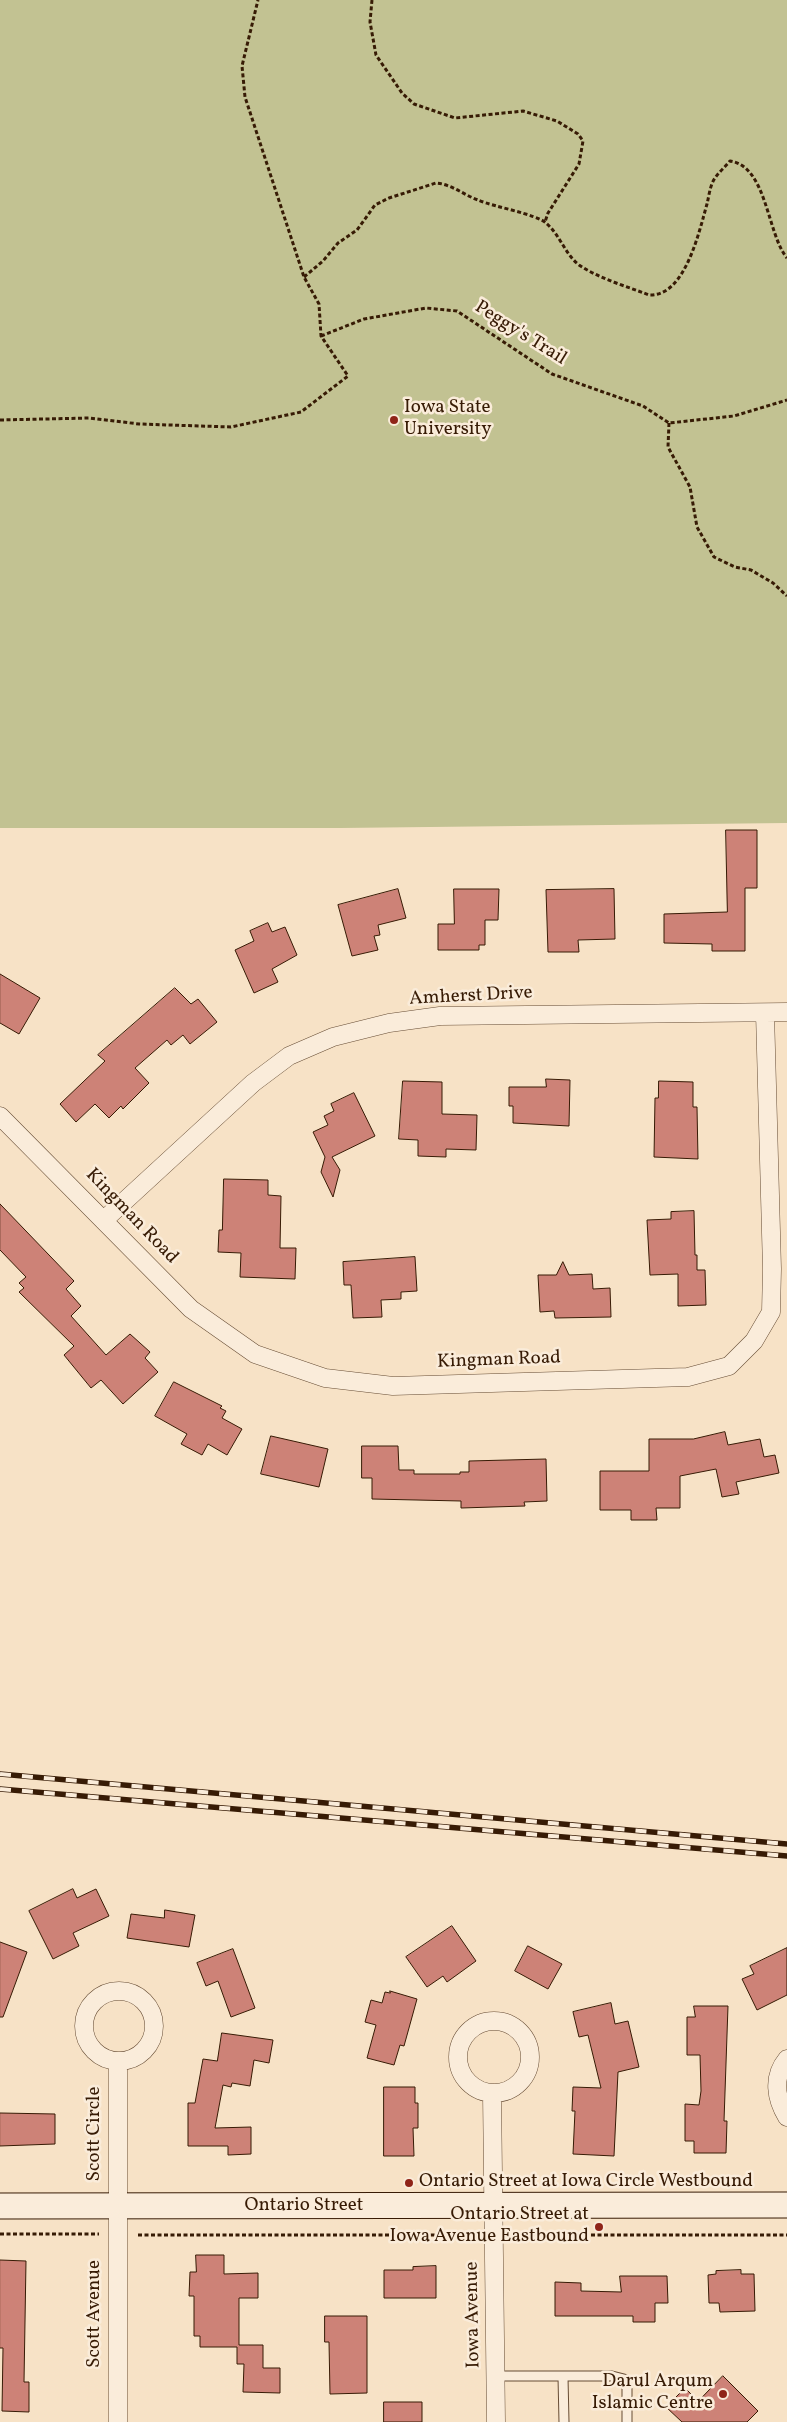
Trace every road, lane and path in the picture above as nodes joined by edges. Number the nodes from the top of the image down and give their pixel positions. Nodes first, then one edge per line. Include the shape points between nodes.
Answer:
1 (258, 0) edge
2 (372, 0) edge
3 (545, 222) junction
4 (787, 258) edge
5 (304, 277) junction
6 (321, 336) junction
7 (787, 400) edge
8 (0, 420) edge
9 (669, 423) junction
10 (787, 596) edge
11 (787, 1012) edge
12 (765, 1013) junction
13 (0, 1116) edge
14 (104, 1220) junction
15 (787, 2059) edge
16 (118, 2061) junction
17 (492, 2093) junction
18 (787, 2117) edge
19 (0, 2206) edge
20 (118, 2206) junction
21 (787, 2206) edge
22 (493, 2207) junction
23 (0, 2234) edge
24 (92, 2234) dead end
25 (140, 2235) dead end
26 (470, 2235) dead end
27 (512, 2235) dead end
28 (787, 2235) edge
29 (496, 2376) junction
30 (564, 2377) junction
31 (118, 2422) edge
32 (496, 2422) edge
33 (564, 2422) edge
34 (627, 2422) edge

1 - 5 path via 242,66 245,97
2 - 3 path via 370,22 376,55 402,93 414,104 455,118 523,111 557,122 578,134 583,141 579,164
3 - 4 path via 579,264 599,276 657,296 671,289 681,276 700,231 714,179 730,161 738,162 755,179
3 - 5 path via 436,183 375,205 357,230 338,243
5 - 6 path via 320,304
6 - 8 path via 348,376 300,412 231,427 139,424 88,418
6 - 9 path, Peggy's Trail via 364,319 426,308 457,311 552,374 643,406
7 - 9 path via 734,416
9 - 10 path via 668,447 690,487 697,527 714,557 751,570 773,582
11 - 12 street, Amherst Drive
12 - 14 street, Amherst Drive via 440,1016 390,1023 333,1037 289,1056 253,1083
12 - 14 street, Kingman Road via 772,1312 754,1341 729,1366 688,1377 393,1386 325,1378 256,1354 190,1309
13 - 14 street, Kingman Road
15 - 18 street via 778,2076 776,2091
16 - 16 street, Scott Circle via 99,2056 91,2048 84,2027 85,2016 94,2002 118,1991 141,1999 149,2008 154,2031 143,2052 132,2059
16 - 20 street, Scott Circle
17 - 17 street via 469,2084 461,2073 458,2049 467,2033 483,2022 496,2021 506,2023 524,2037 530,2059 522,2080 508,2090
17 - 22 street, Iowa Avenue
19 - 20 main road, Ontario Street
20 - 22 main road, Ontario Street
20 - 31 street, Scott Avenue
21 - 22 main road, Ontario Street
22 - 29 street, Iowa Avenue
23 - 24 path
25 - 26 path
27 - 28 path
29 - 30 lane
29 - 32 street, Iowa Avenue
30 - 33 lane
30 - 34 lane via 612,2376 624,2379

